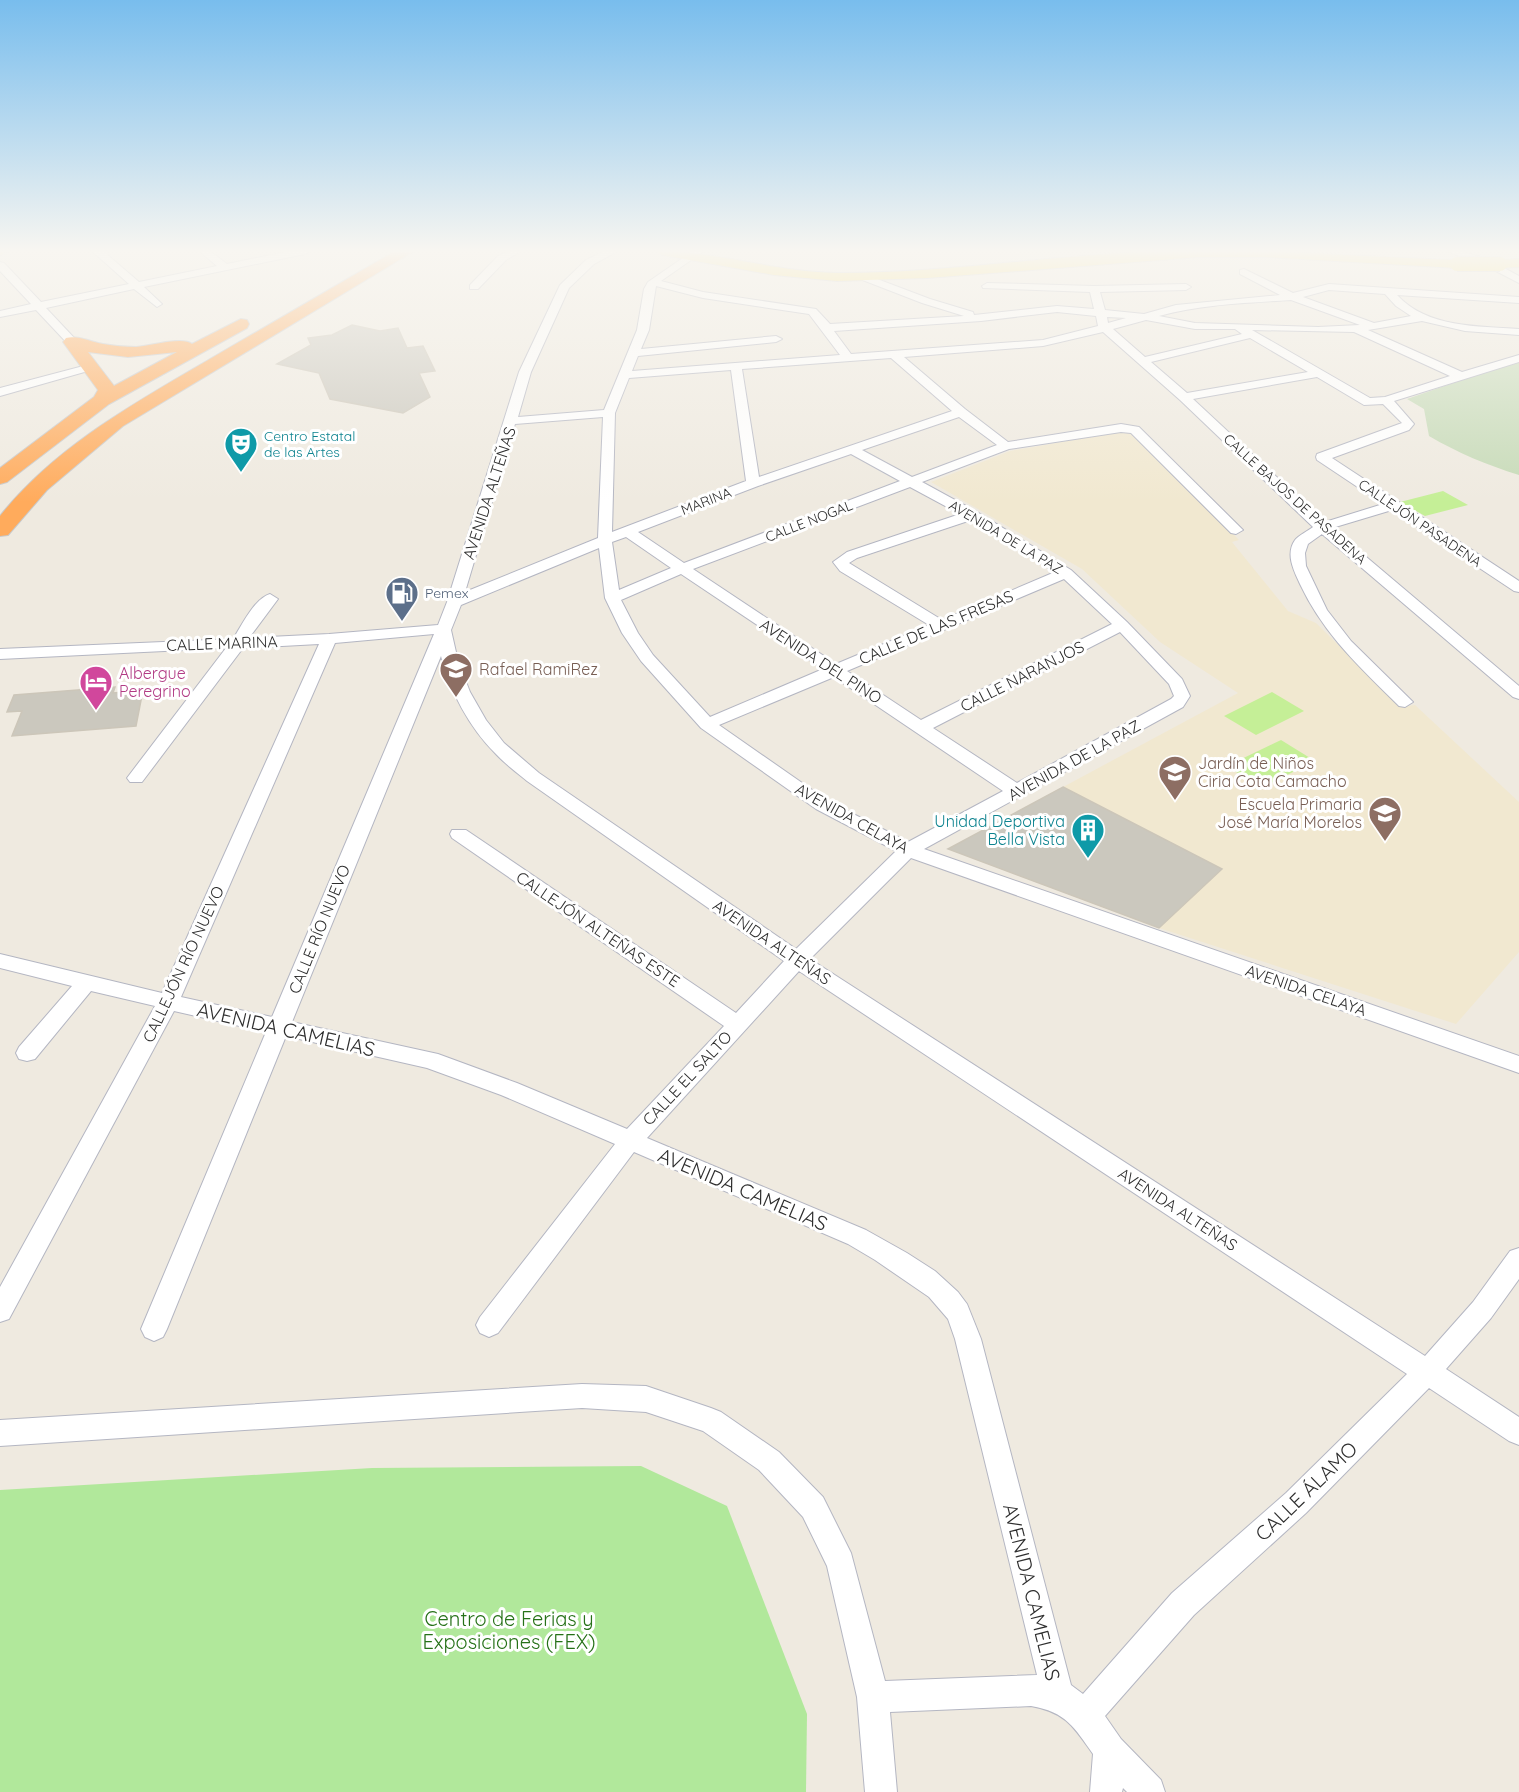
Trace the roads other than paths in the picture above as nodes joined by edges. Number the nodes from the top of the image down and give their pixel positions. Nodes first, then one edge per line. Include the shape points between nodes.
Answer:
1 (66, 335) edge
2 (220, 335) edge
3 (262, 335) edge
4 (542, 335) edge
5 (641, 335) edge
6 (830, 335) edge
7 (1079, 335) edge
8 (1113, 335) edge
9 (1251, 335) joint
10 (1370, 335) edge
11 (216, 337) junction
12 (776, 339) dead end
13 (72, 342) junction
14 (634, 353) junction
15 (892, 353) junction
16 (848, 358) junction
17 (1519, 358) edge
18 (1143, 361) junction
19 (91, 367) junction
20 (736, 368) junction
21 (1315, 374) junction
22 (624, 375) junction
23 (1460, 376) junction
24 (0, 392) edge
25 (1184, 397) junction
26 (102, 400) junction
27 (1386, 400) junction
28 (961, 412) junction
29 (609, 413) junction
30 (512, 421) junction
31 (1006, 446) junction
32 (851, 449) junction
33 (0, 478) edge
34 (912, 482) junction
35 (753, 483) junction
36 (1394, 505) junction
37 (972, 515) junction
38 (1322, 527) junction
39 (0, 530) edge
40 (1236, 530) dead end
41 (626, 531) junction
42 (605, 540) junction
43 (681, 569) junction
44 (1066, 573) junction
45 (1519, 588) edge
46 (613, 598) junction
47 (270, 599) dead end
48 (455, 602) junction
49 (940, 625) junction
50 (1122, 625) junction
51 (443, 629) junction
52 (329, 639) junction
53 (238, 643) junction
54 (0, 654) edge
55 (836, 670) junction
56 (1519, 694) edge
57 (1405, 702) dead end
58 (707, 724) junction
59 (921, 728) junction
60 (136, 778) dead end
61 (1016, 792) junction
62 (459, 834) dead end
63 (908, 850) junction
64 (797, 960) junction
65 (0, 961) edge
66 (87, 982) junction
67 (168, 1002) junction
68 (737, 1024) junction
69 (279, 1027) junction
70 (27, 1053) dead end
71 (1519, 1065) edge
72 (630, 1141) junction
73 (1519, 1259) edge
74 (0, 1311) edge
75 (489, 1324) dead end
76 (154, 1329) dead end
77 (1427, 1372) junction
78 (1519, 1432) edge
79 (0, 1433) edge
80 (1058, 1695) junction
81 (873, 1696) junction
82 (1085, 1715) junction
83 (1110, 1750) junction
84 (881, 1792) edge
85 (1106, 1792) edge
86 (1149, 1792) edge

1 - 13 street
2 - 11 highway
3 - 39 highway via 116,422 77,452
4 - 30 street, AVENIDA ALTEÑAS via 525,372
5 - 14 street, AVENIDA CELAYA
6 - 16 street
7 - 15 street via 1043,343
8 - 18 street, CALLE BAJOS DE PASADENA
9 - 18 street
9 - 21 street
10 - 23 street
11 - 13 highway via 160,350 124,353
11 - 26 highway
12 - 14 street
13 - 19 highway
14 - 22 street, AVENIDA CELAYA
15 - 16 street
15 - 28 street
16 - 20 street
17 - 23 street
18 - 25 street, CALLE BAJOS DE PASADENA
19 - 24 street
19 - 26 highway via 107,390
20 - 22 street
20 - 35 street
21 - 25 street
21 - 27 street via 1363,405
22 - 29 street, AVENIDA CELAYA
23 - 27 street
25 - 38 street, CALLE BAJOS DE PASADENA
26 - 33 highway
27 - 36 street, CALLEJÓN PASADENA via 1406,420 1405,427 1322,457
28 - 31 street
28 - 32 street, MARINA
29 - 30 street
29 - 42 street, AVENIDA CELAYA
30 - 48 street, AVENIDA ALTEÑAS
31 - 34 street, CALLE NOGAL
31 - 40 street, CALLE NOGAL via 1121,428 1135,430
32 - 34 street, AVENIDA DE LA PAZ
32 - 35 street, MARINA
34 - 37 street, AVENIDA DE LA PAZ
34 - 43 street, CALLE NOGAL
35 - 41 street, MARINA
36 - 38 street
36 - 45 street, CALLEJÓN PASADENA
37 - 44 street, AVENIDA DE LA PAZ
37 - 49 street via 840,562
38 - 56 street, CALLE BAJOS DE PASADENA
38 - 57 street via 1301,542 1298,553 1299,566 1320,611 1345,644
41 - 42 street, MARINA
41 - 43 street, AVENIDA DEL PINO
42 - 46 street, AVENIDA CELAYA
42 - 48 street, MARINA
43 - 46 street, CALLE NOGAL
43 - 55 street, AVENIDA DEL PINO
44 - 49 street, CALLE DE LAS FRESAS
44 - 50 street, AVENIDA DE LA PAZ
46 - 58 street, AVENIDA CELAYA via 647,658
47 - 53 street
48 - 51 street, AVENIDA ALTEÑAS
49 - 55 street, CALLE DE LAS FRESAS
50 - 59 street, CALLE NARANJOS
50 - 61 street, AVENIDA DE LA PAZ via 1182,691 1177,704
51 - 52 street, CALLE MARINA
51 - 64 street, AVENIDA ALTEÑAS via 447,656 469,705 498,746 533,777
51 - 69 street, CALLE RÍO NUEVO
52 - 53 street, CALLE MARINA
52 - 67 street, CALLEJÓN RÍO NUEVO
53 - 54 street, CALLE MARINA
53 - 60 street
55 - 58 street, CALLE DE LAS FRESAS
55 - 59 street, AVENIDA DEL PINO
58 - 63 street, AVENIDA CELAYA via 822,805
59 - 61 street, AVENIDA DEL PINO
61 - 63 street, AVENIDA DE LA PAZ
62 - 68 street, CALLEJÓN ALTEÑAS ESTE
63 - 64 street, CALLE EL SALTO
63 - 71 street, AVENIDA CELAYA
64 - 68 street, CALLE EL SALTO
64 - 77 street, AVENIDA ALTEÑAS
65 - 66 street, AVENIDA CAMELIAS
66 - 67 street, AVENIDA CAMELIAS
66 - 70 street
67 - 69 street, AVENIDA CAMELIAS
67 - 74 street, CALLEJÓN RÍO NUEVO
68 - 72 street, CALLE EL SALTO
69 - 72 street, AVENIDA CAMELIAS via 430,1060
69 - 76 street, CALLE RÍO NUEVO
72 - 75 street, CALLE EL SALTO
72 - 80 street, AVENIDA CAMELIAS via 857,1237 907,1266 937,1289 958,1312
73 - 77 street, CALLE ÁLAMO via 1482,1310
77 - 78 street, AVENIDA ALTEÑAS
77 - 82 street, CALLE ÁLAMO via 1296,1503 1183,1604
79 - 81 street via 582,1396 646,1399 711,1421 769,1461 813,1507 841,1563
80 - 81 street via 1031,1690
80 - 82 street, AVENIDA CAMELIAS
81 - 84 street
82 - 83 street, AVENIDA CAMELIAS
83 - 85 street
83 - 86 street, AVENIDA CAMELIAS

